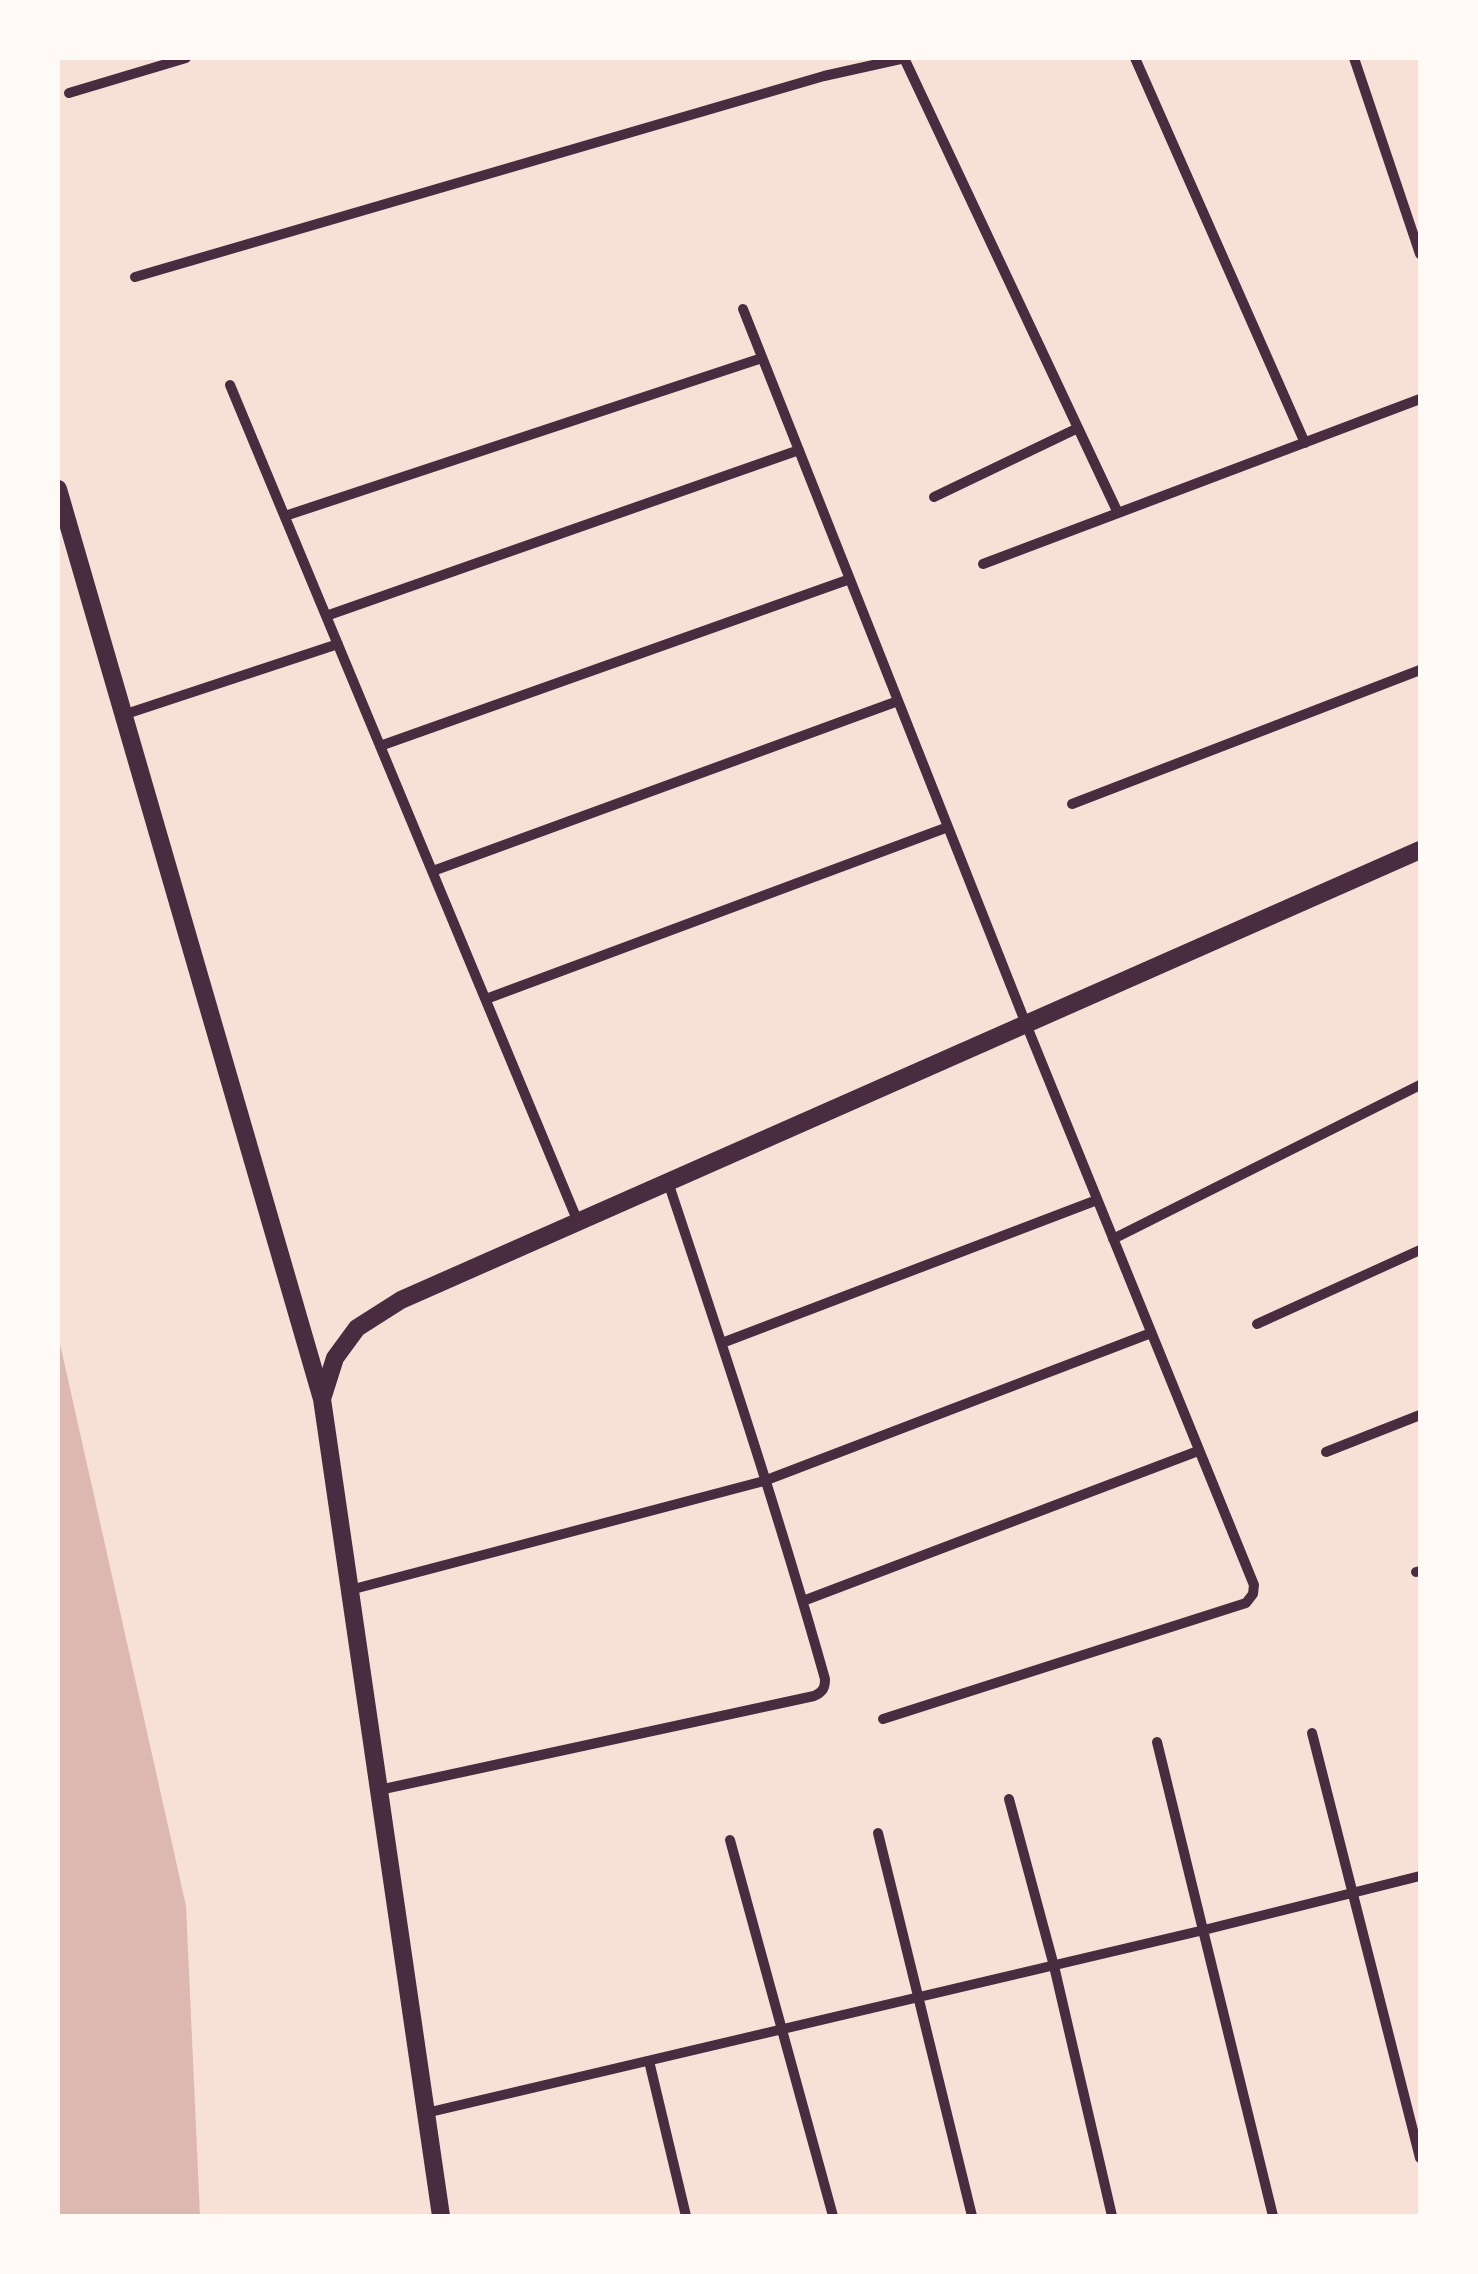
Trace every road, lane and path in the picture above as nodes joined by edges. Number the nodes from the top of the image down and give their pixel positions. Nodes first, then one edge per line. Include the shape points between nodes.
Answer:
1 (186, 58) edge
2 (904, 58) edge
3 (1135, 58) edge
4 (1354, 58) edge
5 (859, 62) edge
6 (69, 93) dead end
7 (1420, 254) edge
8 (135, 277) dead end
9 (743, 309) dead end
10 (762, 358) junction
11 (230, 384) dead end
12 (1420, 399) edge
13 (1078, 428) junction
14 (1305, 443) junction
15 (798, 450) junction
16 (58, 489) edge
17 (934, 496) dead end
18 (1118, 513) junction
19 (284, 516) junction
20 (983, 564) dead end
21 (850, 579) junction
22 (326, 616) junction
23 (338, 644) junction
24 (1420, 670) edge
25 (898, 701) junction
26 (123, 715) junction
27 (380, 746) junction
28 (1072, 804) dead end
29 (948, 827) junction
30 (1420, 850) edge
31 (432, 872) junction
32 (486, 999) junction
33 (1026, 1024) junction
34 (1420, 1085) edge
35 (668, 1182) junction
36 (1098, 1200) junction
37 (578, 1222) junction
38 (1113, 1239) junction
39 (1420, 1250) edge
40 (1257, 1324) dead end
41 (1151, 1333) junction
42 (722, 1344) junction
43 (322, 1399) junction
44 (1420, 1415) edge
45 (1198, 1450) junction
46 (1326, 1452) dead end
47 (764, 1480) junction
48 (350, 1590) junction
49 (803, 1601) junction
50 (883, 1719) dead end
51 (1312, 1732) dead end
52 (1157, 1742) dead end
53 (379, 1790) junction
54 (1009, 1799) dead end
55 (878, 1833) dead end
56 (730, 1840) dead end
57 (1420, 1876) edge
58 (1352, 1894) junction
59 (1204, 1930) junction
60 (1054, 1966) junction
61 (917, 1998) junction
62 (783, 2029) junction
63 (650, 2061) junction
64 (426, 2113) junction
65 (1420, 2158) edge
66 (441, 2216) edge
67 (686, 2216) edge
68 (833, 2216) edge
69 (972, 2216) edge
70 (1112, 2216) edge
71 (1273, 2216) edge

1 - 6 street
2 - 5 street
2 - 13 street
3 - 14 street
4 - 7 street
5 - 8 street
9 - 10 street
10 - 15 street
10 - 19 street
11 - 19 street
12 - 14 street
13 - 17 street
13 - 18 street
14 - 18 street
15 - 21 street
15 - 22 street
16 - 26 street
18 - 20 street
19 - 22 street
21 - 25 street
21 - 27 street
22 - 23 street
23 - 26 street
23 - 27 street
24 - 28 street
25 - 29 street
25 - 31 street
26 - 43 street
27 - 31 street
29 - 32 street
29 - 33 street
30 - 33 street
31 - 32 street
32 - 37 street
33 - 35 street
33 - 36 street
34 - 38 street
35 - 37 street
35 - 42 street
36 - 38 street
36 - 42 street
37 - 43 street via 402,1300 356,1328 335,1358
38 - 41 street
39 - 40 street
41 - 45 street
41 - 47 street
42 - 47 street
43 - 48 street
44 - 46 street
45 - 49 street
45 - 50 street via 1254,1585 1251,1599
47 - 48 street
47 - 49 street
48 - 53 street
49 - 53 street via 824,1679 814,1696
51 - 58 street
52 - 59 street
53 - 64 street
54 - 60 street
55 - 61 street
56 - 62 street
57 - 58 street
58 - 59 street
58 - 65 street
59 - 60 street
59 - 71 street
60 - 61 street
60 - 70 street
61 - 62 street
61 - 69 street
62 - 63 street
62 - 68 street
63 - 64 street
63 - 67 street
64 - 66 street

